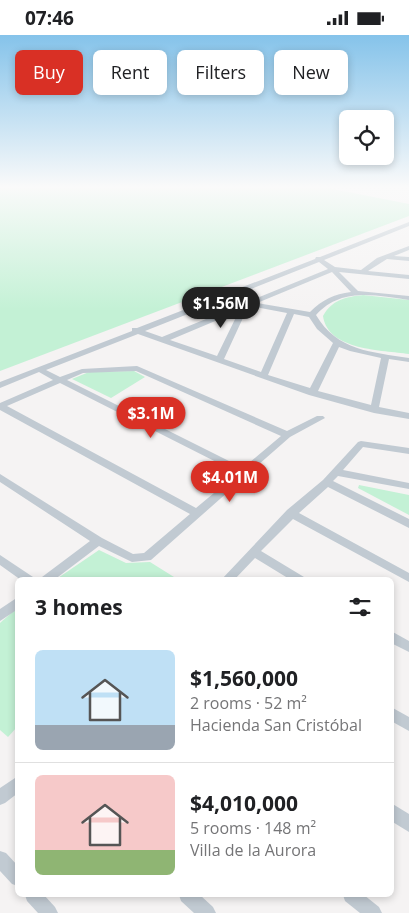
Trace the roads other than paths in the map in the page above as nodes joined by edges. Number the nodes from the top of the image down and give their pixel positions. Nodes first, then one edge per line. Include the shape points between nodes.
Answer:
1 (393, 229) edge
2 (409, 248) edge
3 (387, 257) junction
4 (318, 258) junction
5 (409, 259) edge
6 (333, 269) junction
7 (364, 271) junction
8 (409, 277) edge
9 (356, 293) junction
10 (409, 298) edge
11 (258, 300) junction
12 (246, 305) junction
13 (292, 311) junction
14 (314, 311) junction
15 (135, 330) junction
16 (162, 339) junction
17 (337, 343) junction
18 (386, 356) junction
19 (409, 359) edge
20 (219, 360) junction
21 (51, 365) junction
22 (40, 369) junction
23 (264, 375) junction
24 (64, 381) junction
25 (0, 385) edge
26 (312, 393) junction
27 (0, 406) edge
28 (374, 410) junction
29 (409, 416) edge
30 (320, 418) dead end
31 (287, 435) junction
32 (409, 451) edge
33 (336, 471) junction
34 (246, 473) junction
35 (0, 477) edge
36 (327, 482) junction
37 (409, 486) edge
38 (291, 513) junction
39 (198, 514) junction
40 (409, 524) edge
41 (98, 541) junction
42 (254, 552) junction
43 (0, 559) edge
44 (25, 577) edge
45 (50, 577) edge
46 (230, 577) edge
47 (295, 577) edge
48 (409, 578) edge
49 (15, 604) edge
50 (0, 616) edge
51 (394, 638) edge
52 (409, 647) edge
53 (394, 715) edge
54 (409, 725) edge
55 (15, 786) edge
56 (0, 798) edge
57 (394, 813) edge
58 (409, 824) edge
59 (0, 859) edge
60 (15, 875) edge
61 (35, 897) edge
62 (189, 897) edge
63 (353, 897) edge
64 (49, 913) edge
65 (206, 913) edge
66 (373, 913) edge

1 - 4 street
2 - 3 street
3 - 5 street
3 - 7 street via 369,265
4 - 6 street
4 - 15 street
6 - 7 street
6 - 9 street
6 - 11 street
7 - 8 street
9 - 10 street
9 - 14 street via 331,300
11 - 12 street
11 - 14 street
12 - 13 street
12 - 16 street
12 - 20 street
13 - 14 street
13 - 23 street
14 - 17 street via 322,333
15 - 16 street
15 - 21 street
16 - 20 street
17 - 18 street
17 - 26 street
18 - 19 street
18 - 28 street
20 - 23 street
21 - 22 street
21 - 24 street
22 - 24 street
22 - 25 street
23 - 26 street
24 - 27 street
24 - 31 street via 82,371 143,370
24 - 34 street
26 - 28 street
27 - 39 street
28 - 29 street
30 - 31 street
31 - 34 street
32 - 33 street via 361,444
33 - 36 street
33 - 37 street
34 - 39 street
35 - 41 street
36 - 38 street
36 - 40 street
38 - 42 street
38 - 48 street
39 - 41 street via 147,557 132,558
41 - 45 street
42 - 46 street
42 - 47 street
43 - 44 street
49 - 50 street
51 - 52 street
53 - 54 street
55 - 56 street
57 - 58 street
59 - 60 street
61 - 64 street
62 - 65 street
63 - 66 street

